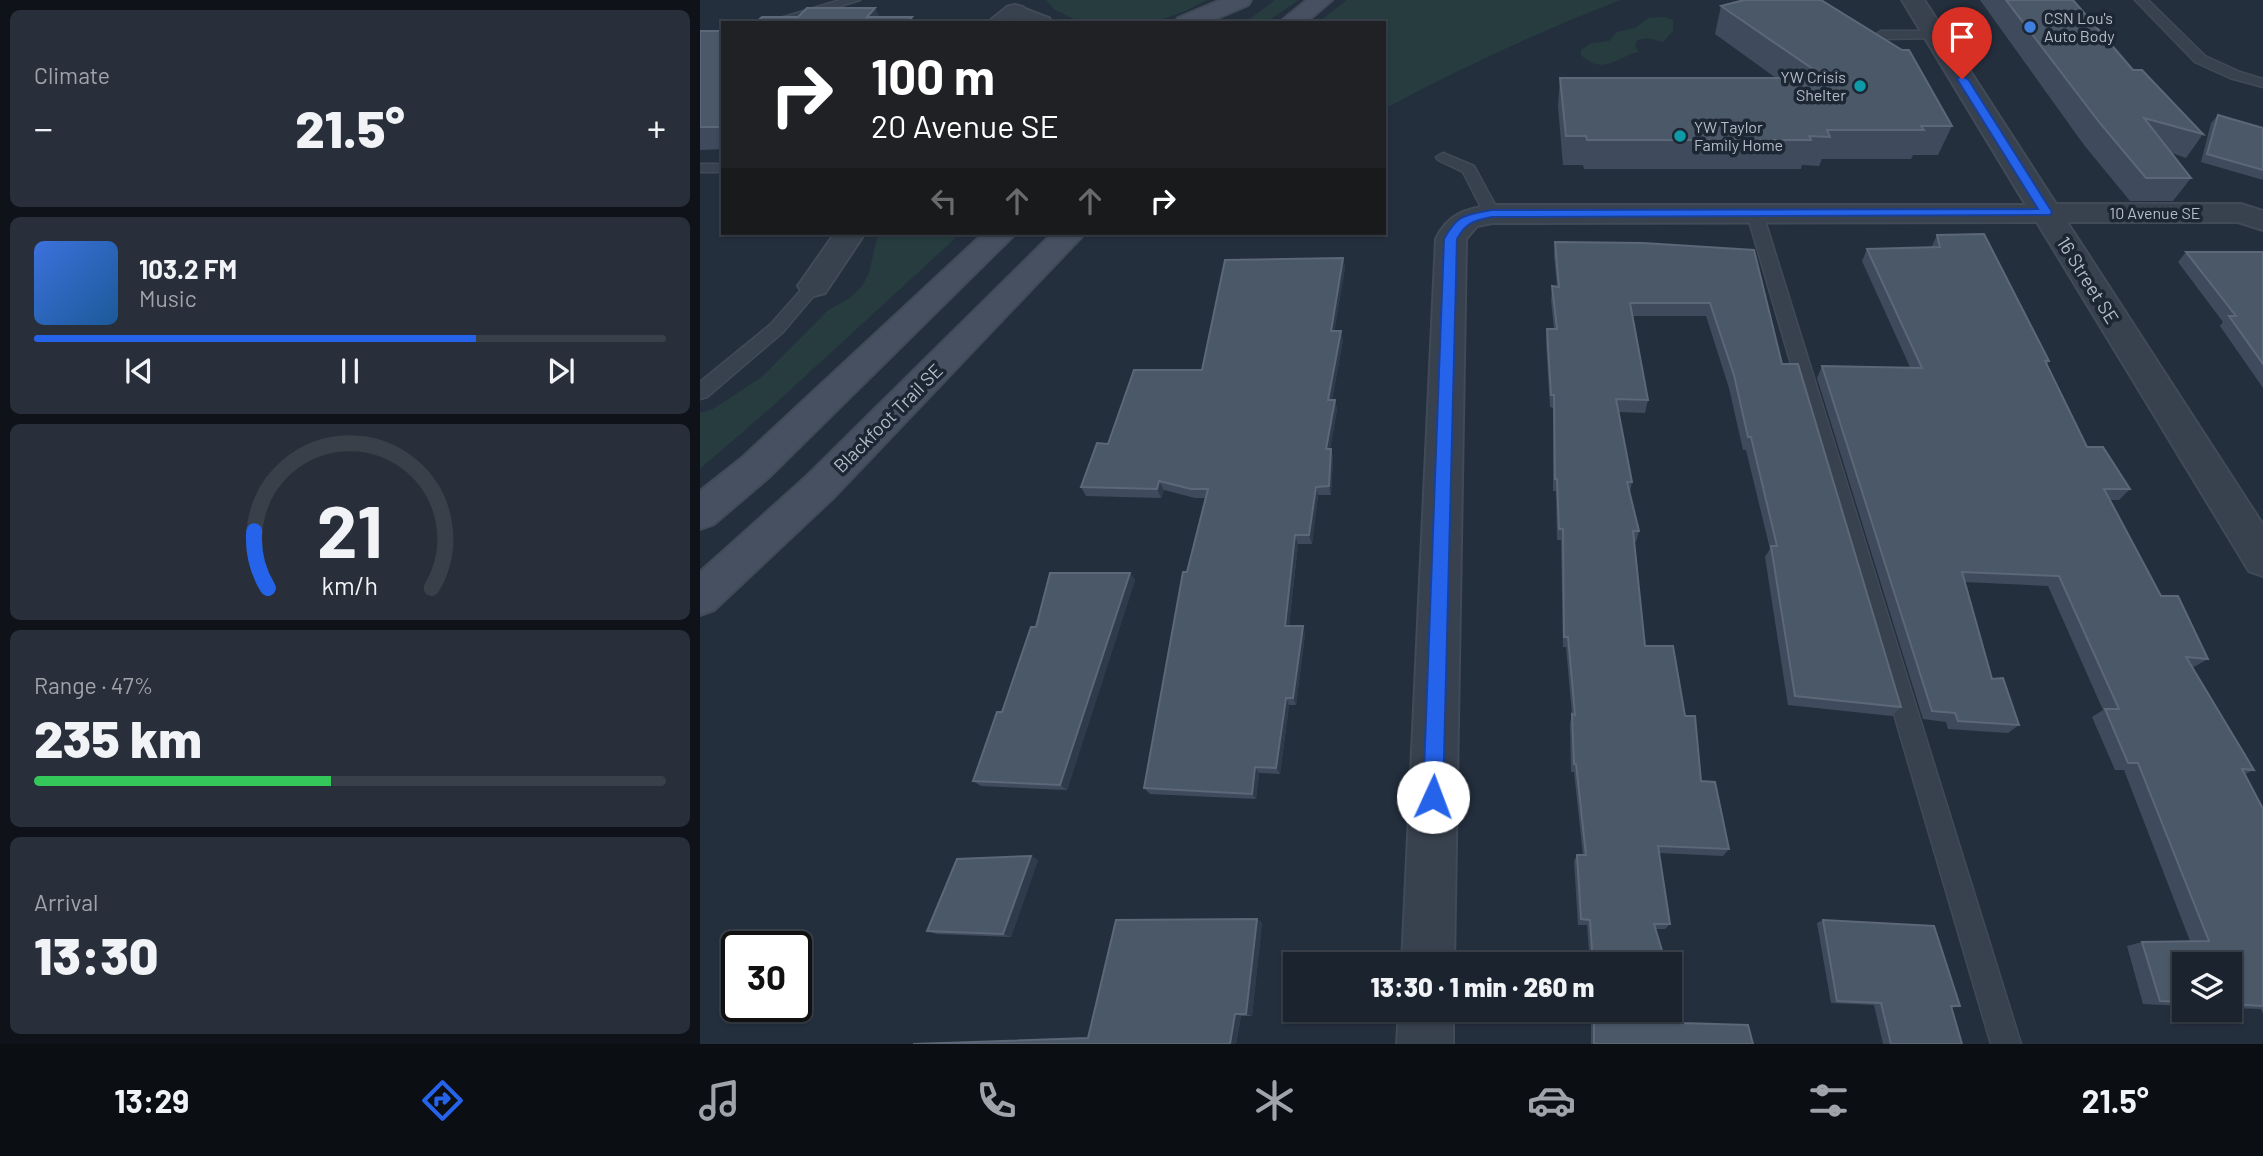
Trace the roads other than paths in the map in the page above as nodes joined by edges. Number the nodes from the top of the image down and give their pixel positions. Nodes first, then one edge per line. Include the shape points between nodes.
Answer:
1 (854, 0) edge
2 (1240, 0) edge
3 (1250, 0) edge
4 (1321, 0) edge
5 (1913, 0) edge
6 (2141, 0) edge
7 (1010, 14) edge
8 (777, 21) edge
9 (1034, 21) edge
10 (1191, 21) edge
11 (1224, 21) edge
12 (1293, 21) edge
13 (1881, 35) edge
14 (1935, 36) junction
15 (2263, 83) edge
16 (1443, 157) dead end
17 (700, 168) edge
18 (721, 168) edge
19 (2046, 212) junction
20 (1755, 214) junction
21 (1475, 218) junction
22 (2263, 221) edge
23 (849, 235) edge
24 (999, 235) edge
25 (1068, 235) edge
26 (814, 285) joint
27 (700, 392) edge
28 (700, 513) edge
29 (2263, 559) edge
30 (700, 597) edge
31 (1427, 952) edge
32 (1426, 1022) edge
33 (1425, 1044) edge
34 (2006, 1044) edge

1 - 8 lane
2 - 10 main road
3 - 11 main road
4 - 12 main road
5 - 14 street, 16 Street SE
6 - 15 lane via 2200,60
7 - 9 street
13 - 14 lane
14 - 19 street, 16 Street SE
16 - 21 lane via 1469,169
17 - 18 lane
19 - 20 street, 10 Avenue SE
19 - 22 street, 10 Avenue SE via 2241,213
19 - 29 street, 16 Street SE
20 - 21 street, 10 Avenue SE
20 - 34 lane
21 - 31 street via 1451,239
23 - 26 street
24 - 28 main road via 756,467
25 - 30 main road, Blackfoot Trail SE via 820,487
26 - 27 lane via 777,328
32 - 33 street

